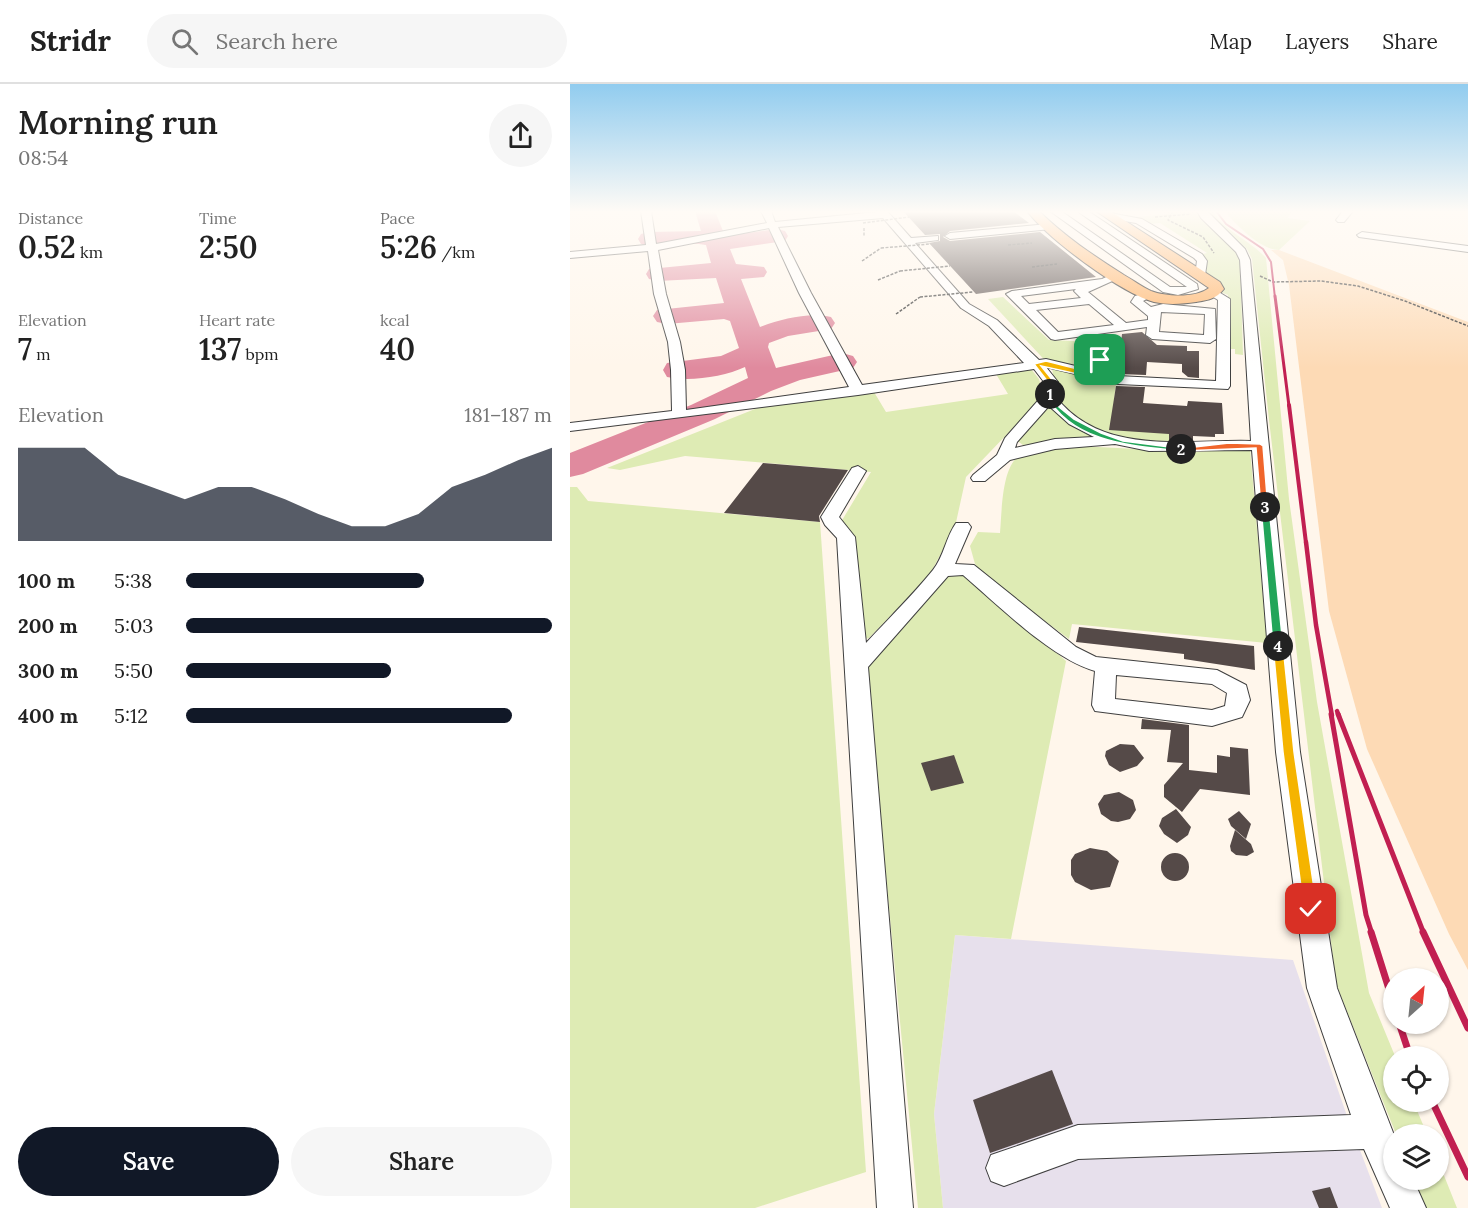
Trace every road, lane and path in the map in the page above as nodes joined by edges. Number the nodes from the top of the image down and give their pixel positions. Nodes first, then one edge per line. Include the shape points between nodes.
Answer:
1 (656, 263) edge
2 (791, 263) edge
3 (927, 263) edge
4 (1098, 263) edge
5 (1117, 263) edge
6 (1160, 263) edge
7 (1187, 263) edge
8 (1245, 263) edge
9 (1248, 263) edge
10 (1057, 264) dead end
11 (949, 265) dead end
12 (1032, 267) dead end
13 (1119, 279) junction
14 (878, 280) dead end
15 (973, 291) dead end
16 (1213, 294) junction
17 (1091, 300) junction
18 (1156, 304) junction
19 (1023, 305) junction
20 (896, 314) dead end
21 (1468, 326) edge
22 (1124, 327) junction
23 (1100, 360) dead end
24 (1034, 363) junction
25 (1091, 375) junction
26 (858, 391) junction
27 (1049, 397) junction
28 (679, 415) junction
29 (570, 427) edge
30 (1122, 443) junction
31 (1260, 446) junction
32 (1004, 457) junction
33 (858, 471) dead end
34 (979, 478) dead end
35 (967, 569) junction
36 (942, 571) junction
37 (857, 666) junction
38 (1106, 667) junction
39 (1374, 1131) junction
40 (1383, 1152) edge
41 (1004, 1168) dead end
42 (1400, 1190) edge
43 (895, 1208) edge
44 (1408, 1208) edge

1 - 28 street via 660,294 674,342
2 - 26 street
3 - 24 street via 964,306 993,323
4 - 13 main road
5 - 18 street
6 - 18 street via 1193,286 1188,291 1167,290
7 - 16 main road via 1215,285 1218,289
8 - 31 street
9 - 21 path via 1267,280 1358,286
10 - 12 path
11 - 14 path, bridge via 900,271
13 - 17 street via 1115,286 1080,291
13 - 18 main road
13 - 19 street via 1055,288 1063,296
15 - 20 path, bridge via 920,297
16 - 18 main road
16 - 25 street via 1224,299 1223,386
17 - 19 street
17 - 22 street
18 - 22 street
19 - 22 street via 1055,336
23 - 25 street
24 - 25 street
24 - 26 street
24 - 27 street via 1051,382
26 - 28 street
27 - 30 street via 1072,420
27 - 32 street via 1010,441
28 - 29 street
30 - 31 street via 1178,449
30 - 32 street via 1055,444
31 - 39 street via 1288,752 1322,988
32 - 34 street
33 - 37 street via 830,517 846,537
35 - 36 street
35 - 36 street via 959,536
35 - 38 street via 1069,652
36 - 37 street
37 - 43 street
38 - 38 street via 1217,677 1238,690 1239,700 1234,711 1212,718 1103,705
39 - 40 street
39 - 41 street via 1078,1142
42 - 44 street

